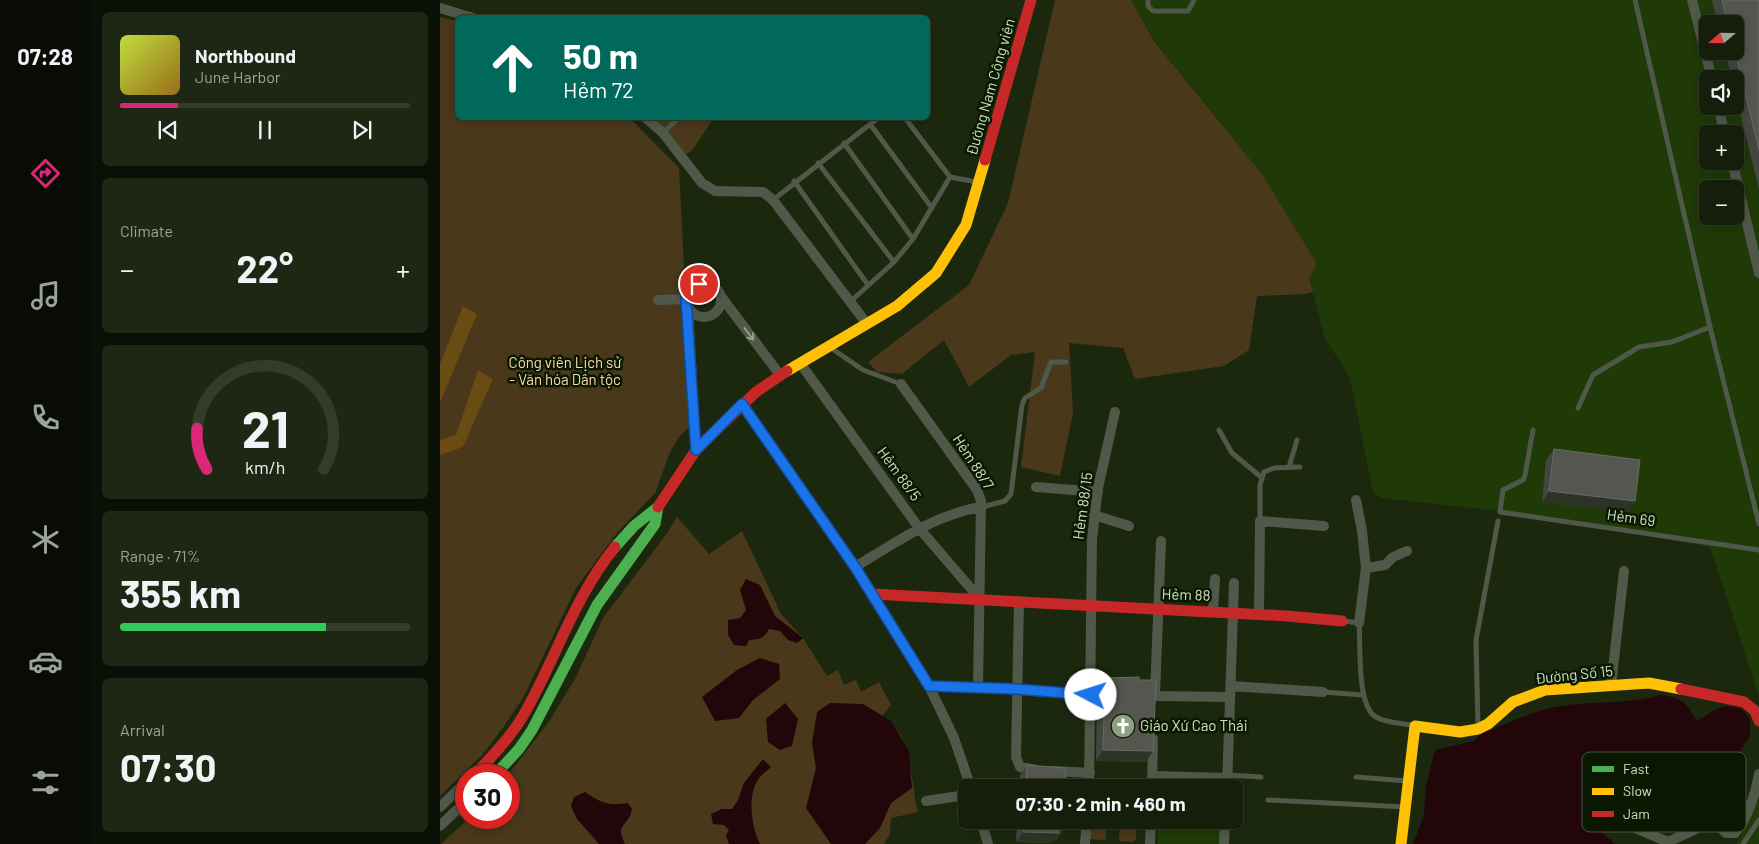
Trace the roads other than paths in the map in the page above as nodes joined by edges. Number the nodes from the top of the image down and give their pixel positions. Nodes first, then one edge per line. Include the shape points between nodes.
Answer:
1 (1031, 0) edge
2 (1148, 0) edge
3 (1194, 0) edge
4 (1635, 0) edge
5 (1692, 0) edge
6 (440, 8) edge
7 (463, 15) edge
8 (1710, 70) edge
9 (648, 120) edge
10 (676, 120) edge
11 (875, 120) edge
12 (907, 120) edge
13 (870, 124) junction
14 (664, 133) junction
15 (844, 143) junction
16 (818, 163) junction
17 (1734, 170) edge
18 (950, 176) junction
19 (794, 181) junction
20 (980, 182) junction
21 (773, 200) junction
22 (932, 208) junction
23 (913, 239) junction
24 (894, 262) junction
25 (1759, 273) edge
26 (868, 285) junction
27 (720, 295) junction
28 (658, 300) dead end
29 (850, 302) junction
30 (687, 304) junction
31 (867, 324) junction
32 (1710, 327) junction
33 (829, 346) junction
34 (1066, 362) dead end
35 (800, 363) junction
36 (780, 375) junction
37 (901, 384) joint
38 (742, 404) junction
39 (1578, 408) dead end
40 (1115, 412) dead end
41 (1219, 430) dead end
42 (1534, 430) dead end
43 (1297, 440) dead end
44 (696, 450) junction
45 (1290, 467) junction
46 (1300, 467) dead end
47 (1261, 477) junction
48 (1036, 486) dead end
49 (1098, 492) junction
50 (1356, 500) dead end
51 (658, 507) junction
52 (982, 507) junction
53 (1094, 515) junction
54 (1260, 521) junction
55 (1498, 521) dead end
56 (1759, 524) edge
57 (1129, 526) dead end
58 (1324, 526) dead end
59 (919, 528) junction
60 (1161, 541) dead end
61 (1759, 550) edge
62 (1408, 551) dead end
63 (855, 567) junction
64 (1366, 568) junction
65 (1624, 571) dead end
66 (1215, 579) dead end
67 (1234, 583) dead end
68 (872, 594) junction
69 (979, 598) junction
70 (1019, 601) junction
71 (1092, 606) junction
72 (1157, 609) junction
73 (1213, 611) junction
74 (1234, 613) junction
75 (1259, 614) junction
76 (1342, 621) joint
77 (1359, 622) junction
78 (929, 686) junction
79 (1231, 686) junction
80 (1611, 686) junction
81 (978, 687) junction
82 (1016, 689) junction
83 (1323, 692) joint
84 (1091, 695) junction
85 (1363, 695) junction
86 (1230, 697) junction
87 (1759, 721) edge
88 (1415, 726) junction
89 (1478, 729) junction
90 (1154, 733) edge
91 (483, 764) edge
92 (505, 764) edge
93 (1090, 773) junction
94 (1759, 774) edge
95 (1152, 776) joint
96 (1261, 777) dead end
97 (1356, 777) dead end
98 (968, 779) edge
99 (1090, 779) edge
100 (1208, 779) edge
101 (1227, 779) edge
102 (1238, 779) edge
103 (1408, 782) junction
104 (455, 793) edge
105 (958, 796) edge
106 (1268, 800) dead end
107 (926, 802) dead end
108 (440, 807) edge
109 (1405, 807) junction
110 (455, 812) edge
111 (1746, 815) edge
112 (1759, 820) edge
113 (440, 826) edge
114 (984, 829) edge
115 (1086, 829) edge
116 (1150, 829) edge
117 (1225, 829) edge
118 (1644, 832) edge
119 (1690, 832) edge
120 (988, 844) edge
121 (1085, 844) edge
122 (1150, 844) edge
123 (1224, 844) edge
124 (1401, 844) edge
125 (1742, 844) edge

1 - 20 street, Đường Nam Công viên
2 - 3 lane via 1153,11 1188,11
4 - 32 lane
5 - 8 street
6 - 7 street
9 - 14 street
10 - 14 lane
11 - 13 lane
12 - 18 lane
13 - 15 lane
13 - 22 lane
14 - 21 street via 702,183 715,191 755,190
15 - 16 lane
15 - 23 lane
16 - 19 lane
16 - 24 lane
17 - 25 street
18 - 20 lane
18 - 22 lane
19 - 21 lane
19 - 26 lane
20 - 31 street, Đường Nam Công viên via 966,225 936,273 897,306
21 - 29 street
22 - 23 lane
23 - 24 lane
24 - 26 lane
26 - 29 lane
27 - 30 street via 714,286 704,283 690,289
27 - 30 street via 720,306 713,315 696,316
27 -> 36 street
28 - 30 street
29 - 31 street
30 - 44 street
31 - 33 street, Đường Nam Công viên
32 - 39 lane via 1672,342 1631,351 1593,375
32 - 56 lane
33 - 35 street, Đường Nam Công viên
33 - 37 lane via 863,370
34 - 52 lane via 1052,362 1041,388 1025,398 1022,404 1011,494 1005,501
35 - 36 street, Đường Nam Công viên
35 - 59 street, Hẻm 88/5
36 - 38 street, Đường Nam Công viên
37 - 52 street, Hẻm 88/7 via 977,490
38 - 44 street, Đường Nam Công viên
38 - 63 street
40 - 49 street, Hẻm 88/15
41 - 47 lane via 1232,454
42 - 61 lane, Hẻm 69 via 1525,475 1518,483 1506,486 1500,511
43 - 45 lane
44 - 51 street, Đường Nam Công viên
45 - 46 lane
45 - 47 lane via 1268,470
47 - 54 lane
48 - 49 street
49 - 53 street, Hẻm 88/15
50 - 64 street
51 - 91 street via 646,516 606,562 577,610 522,717
51 - 92 street via 655,524 597,605 532,730
52 - 59 street
52 - 69 street, Hẻm 88/7
53 - 57 street
53 - 71 street, Hẻm 88/15
54 - 58 street
54 - 75 street
55 - 89 lane via 1476,640
59 - 63 street
59 - 69 street, Hẻm 88/5
60 - 72 street
62 - 64 street via 1393,556 1384,565
63 - 68 street
64 - 77 street
65 - 80 street
66 - 73 street
67 - 74 street
68 - 69 street, Hẻm 88
68 - 78 street
69 - 70 street, Hẻm 88
69 - 81 street, Hẻm 88/7
70 - 71 street, Hẻm 88
70 - 82 street
71 - 72 street, Hẻm 88
71 - 84 street, Hẻm 88/15 via 1096,681
72 - 73 street, Hẻm 88
72 - 86 street via 1152,681 1154,700
73 - 74 street, Hẻm 88
74 - 75 street, Hẻm 88
74 - 79 street
75 - 76 street, Hẻm 88
76 - 77 lane, Hẻm 88
77 - 85 lane
78 - 81 street
78 - 98 street via 954,738
79 - 83 street
79 - 86 street
80 - 87 street, Đường Số 15 via 1649,684 1744,702 1755,711
80 - 89 street, Đường Số 15 via 1545,690 1530,694 1513,702
81 - 82 street
82 - 84 street
82 - 93 street via 1016,757 1020,767
83 - 85 lane
84 - 93 street, Hẻm 88/15
85 - 88 lane via 1375,716
86 - 101 street
88 - 89 street, Đường Số 15 via 1460,732
88 - 103 street
90 - 95 street
93 - 99 street, Hẻm 88/15
94 - 111 street
95 - 100 street
96 - 102 lane
97 - 103 lane
103 - 109 street
104 - 108 street
105 - 107 street
106 - 109 lane
109 - 124 street
110 - 113 street
112 - 125 lane
114 - 120 street
115 - 121 street
116 - 122 street
117 - 123 street
118 - 119 street via 1668,842

